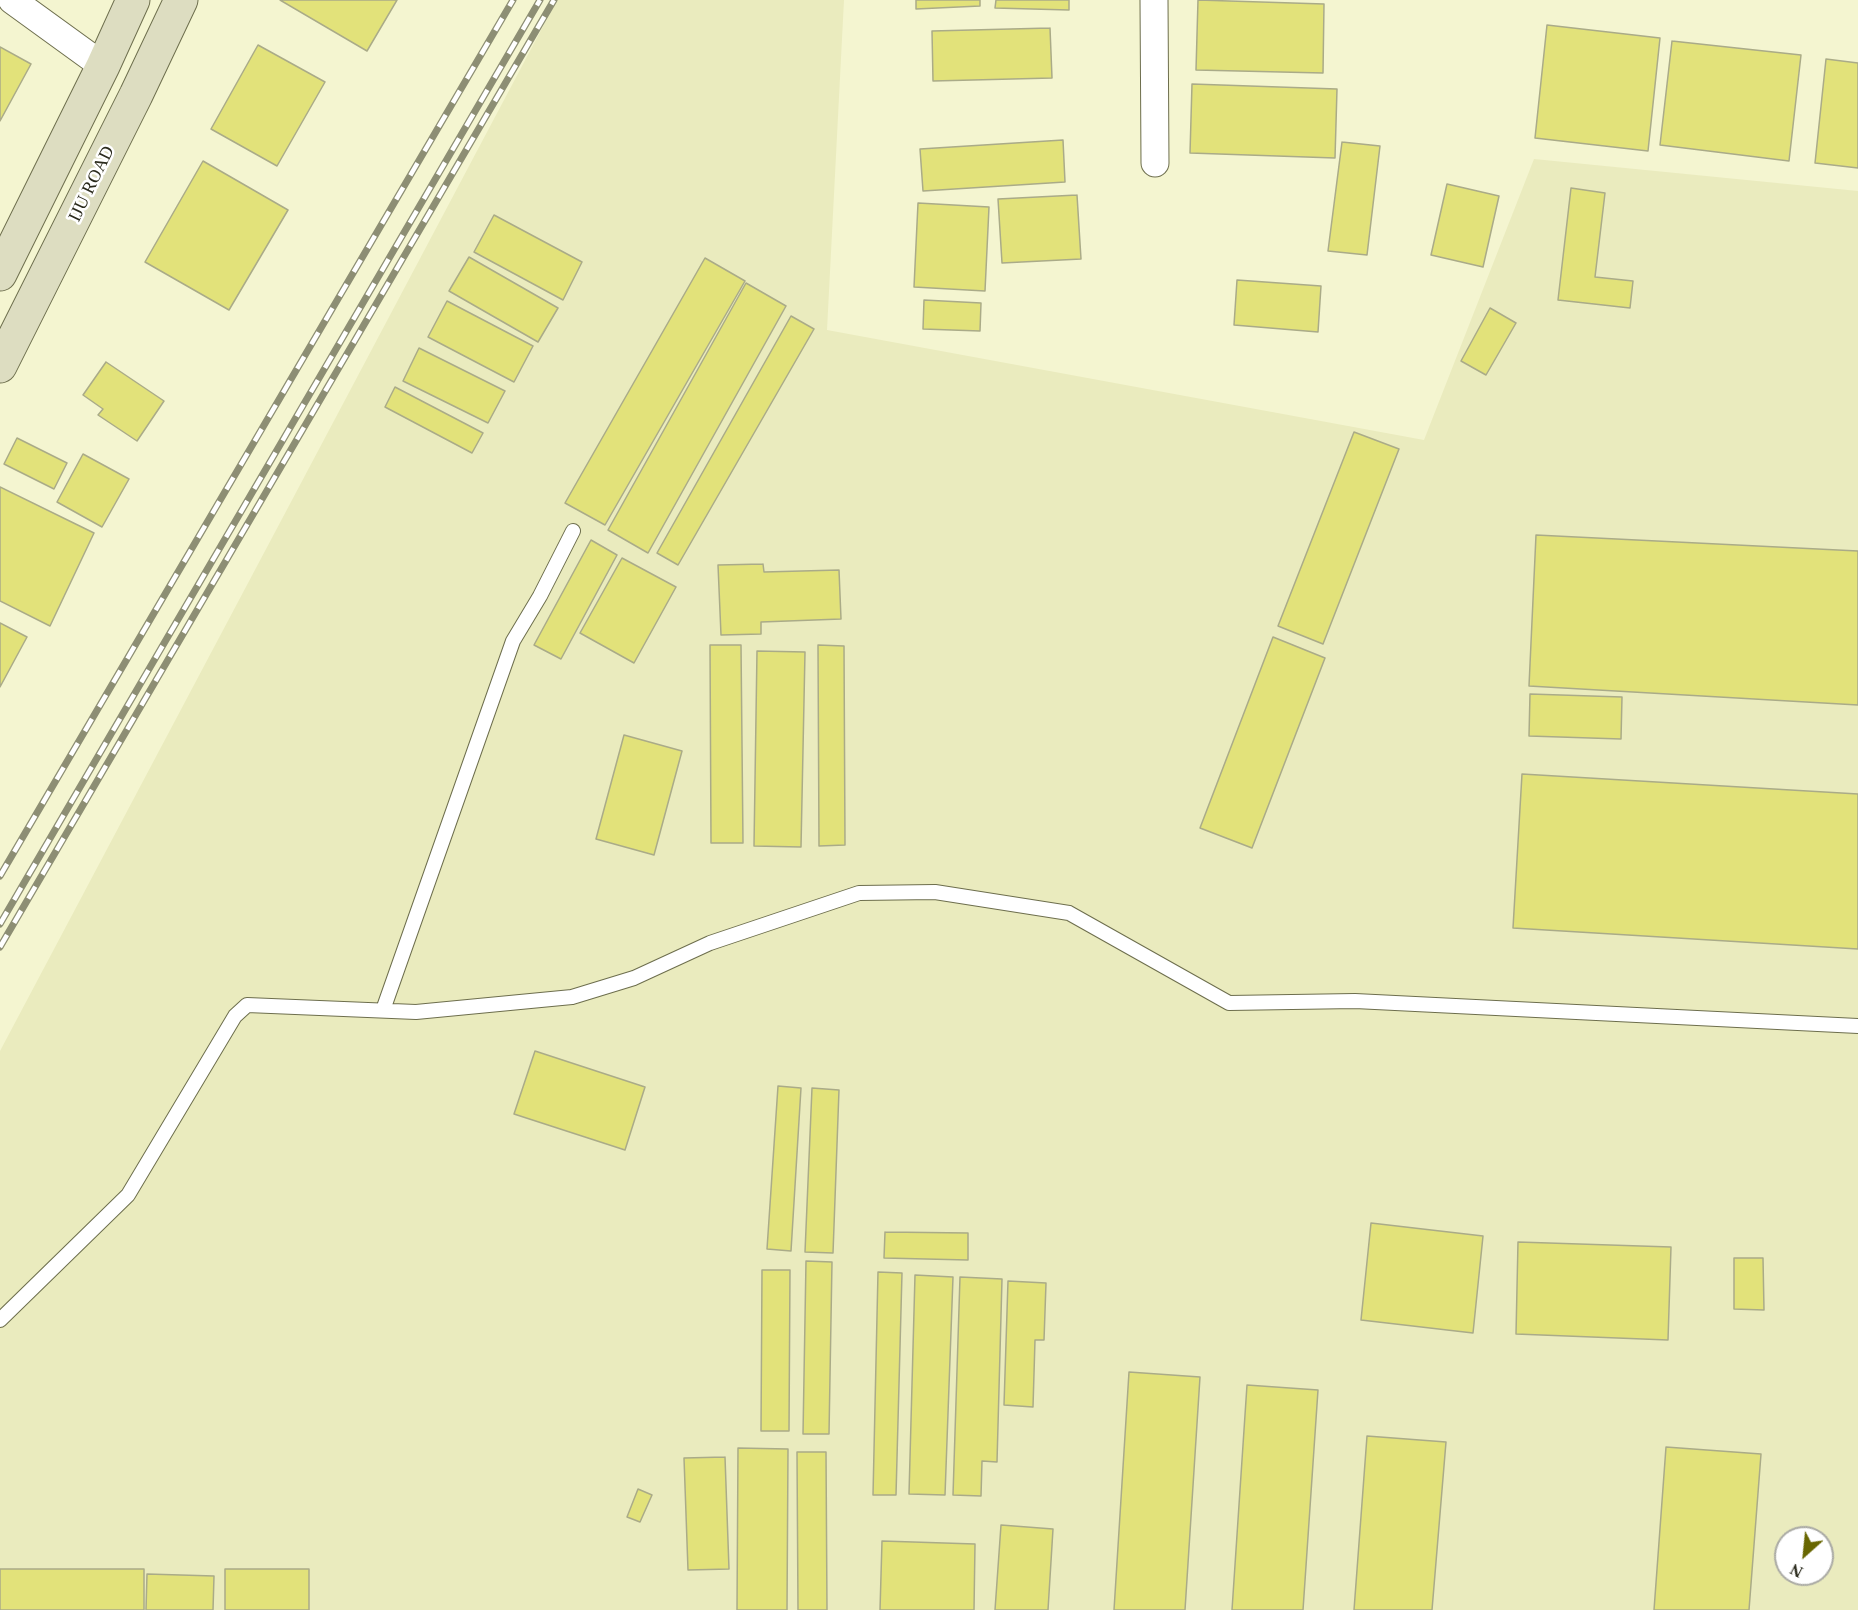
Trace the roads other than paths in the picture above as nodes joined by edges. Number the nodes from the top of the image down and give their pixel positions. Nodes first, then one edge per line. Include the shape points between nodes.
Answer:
1 (12, 0) edge
2 (133, 0) edge
3 (181, 0) edge
4 (1154, 0) edge
5 (103, 66) junction
6 (1155, 163) dead end
7 (0, 274) edge
8 (0, 366) edge
9 (573, 531) dead end
10 (383, 1010) junction
11 (1858, 1026) edge
12 (0, 1320) edge

1 - 5 street
2 - 5 main road
3 - 8 main road, IJU ROAD
4 - 6 street
5 - 7 main road
9 - 10 lane via 513,641
10 - 11 lane via 416,1012 572,997 634,978 710,943 859,893 935,892 1069,913 1229,1003 1355,1000
10 - 12 lane via 248,1005 235,1016 128,1196

